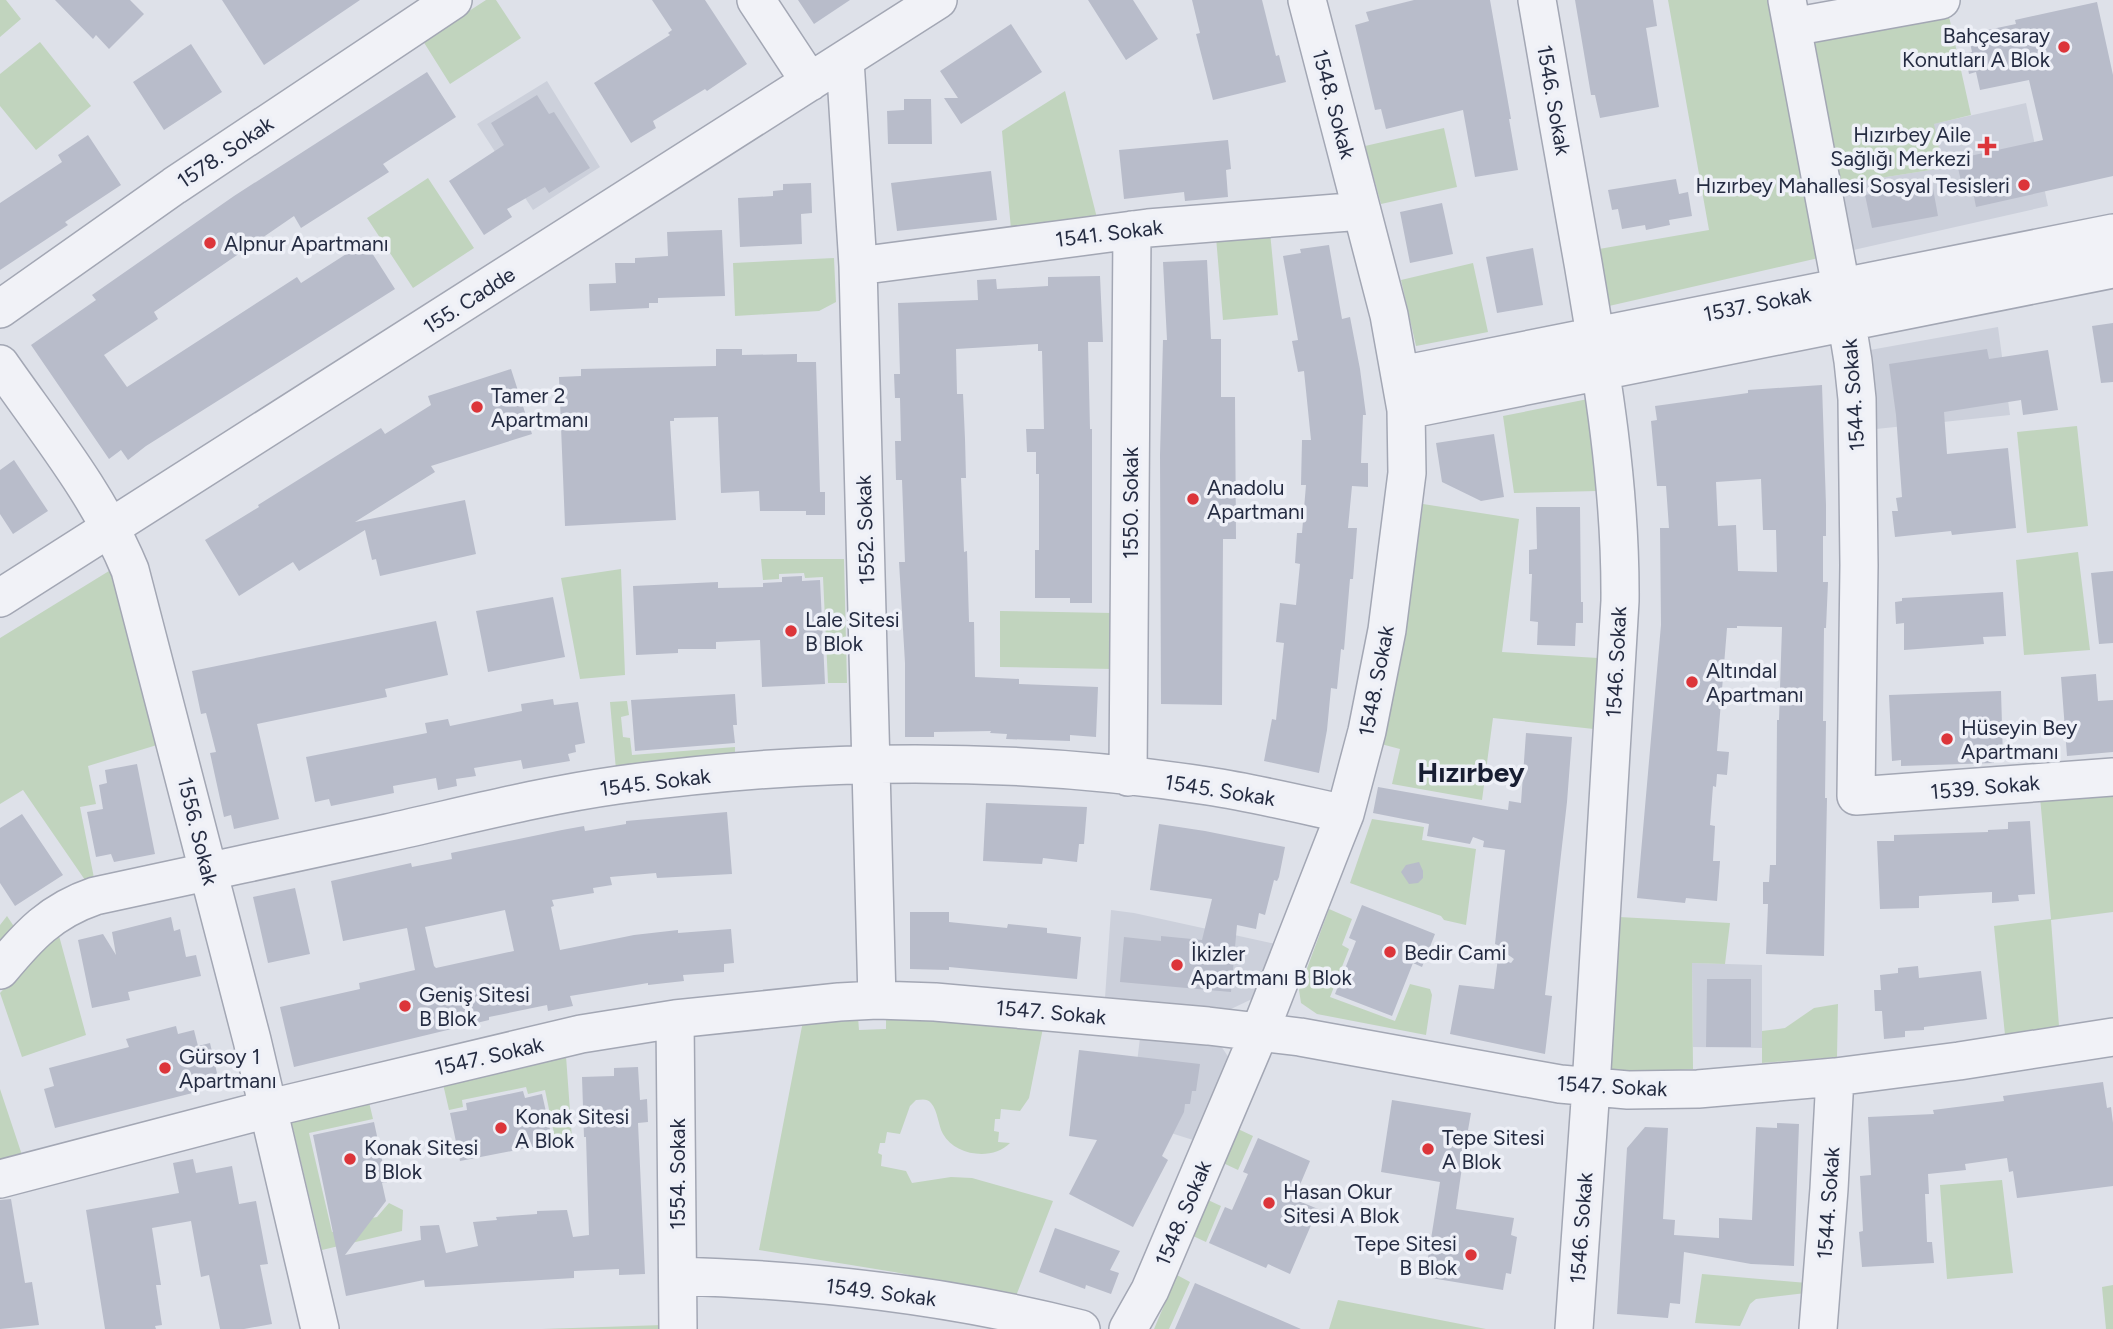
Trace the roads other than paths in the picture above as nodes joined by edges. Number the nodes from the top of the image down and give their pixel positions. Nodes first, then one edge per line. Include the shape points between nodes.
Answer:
1 (453, 0) edge
2 (756, 0) edge
3 (938, 0) edge
4 (1307, 0) edge
5 (1537, 0) edge
6 (1941, 0) edge
7 (1790, 14) edge
8 (845, 60) junction
9 (810, 82) junction
10 (1362, 211) junction
11 (1132, 230) junction
12 (2113, 233) edge
13 (858, 266) junction
14 (2113, 269) edge
15 (1844, 305) junction
16 (0, 309) edge
17 (1599, 354) junction
18 (0, 364) edge
19 (1404, 393) junction
20 (112, 528) junction
21 (0, 598) edge
22 (871, 765) junction
23 (2113, 776) edge
24 (1128, 777) junction
25 (1856, 796) joint
26 (1345, 814) junction
27 (208, 872) junction
28 (0, 970) edge
29 (877, 1000) junction
30 (676, 1019) junction
31 (1260, 1031) junction
32 (2113, 1037) edge
33 (1835, 1077) junction
34 (1591, 1087) junction
35 (269, 1109) junction
36 (0, 1179) edge
37 (678, 1276) junction
38 (320, 1329) edge
39 (678, 1329) edge
40 (1081, 1329) edge
41 (1128, 1329) edge
42 (1574, 1329) edge
43 (1818, 1329) edge

1 - 16 street, 1578. Sokak via 174,186
2 - 9 street
3 - 8 street, 155. Cadde
4 - 10 street, 1548. Sokak
5 - 17 street, 1546. Sokak
6 - 7 street
7 - 15 street, 1544. Sokak
8 - 9 street, 155. Cadde
8 - 13 street, 1552. Sokak
9 - 20 street, 155. Cadde
10 - 11 street, 1541. Sokak
10 - 19 street, 1548. Sokak
11 - 13 street, 1541. Sokak
11 - 24 street, 1550. Sokak
12 - 15 street, 1537. Sokak
13 - 22 street, 1552. Sokak
14 - 15 street, 1537. Sokak
15 - 17 street, 1537. Sokak
15 - 25 street, 1544. Sokak via 1856,387 1858,444
17 - 19 street, 1537. Sokak
17 - 34 street, 1546. Sokak via 1618,516 1620,601
18 - 20 street, 1556. Sokak
19 - 26 street, 1548. Sokak via 1406,486 1387,630
20 - 21 street, 155. Cadde
20 - 27 street, 1556. Sokak via 138,595
22 - 24 street, 1545. Sokak via 943,764
22 - 27 street, 1545. Sokak via 617,785
22 - 29 street, 1552. Sokak
23 - 25 street, 1539. Sokak
24 - 26 street, 1545. Sokak via 1278,798
26 - 31 street, 1548. Sokak
27 - 28 street, 1545. Sokak via 76,902 47,920
27 - 35 street, 1556. Sokak
29 - 30 street, 1547. Sokak
29 - 31 street, 1547. Sokak
30 - 35 street, 1547. Sokak via 581,1034
30 - 37 street, 1554. Sokak
31 - 34 street, 1547. Sokak
31 - 41 street, 1548. Sokak via 1150,1290
32 - 33 street, 1547. Sokak
33 - 34 street, 1547. Sokak via 1686,1089
33 - 43 street, 1544. Sokak
34 - 42 street, 1546. Sokak
35 - 36 street, 1547. Sokak
35 - 38 street, 1556. Sokak
37 - 39 street, 1554. Sokak
37 - 40 street, 1549. Sokak via 878,1289

